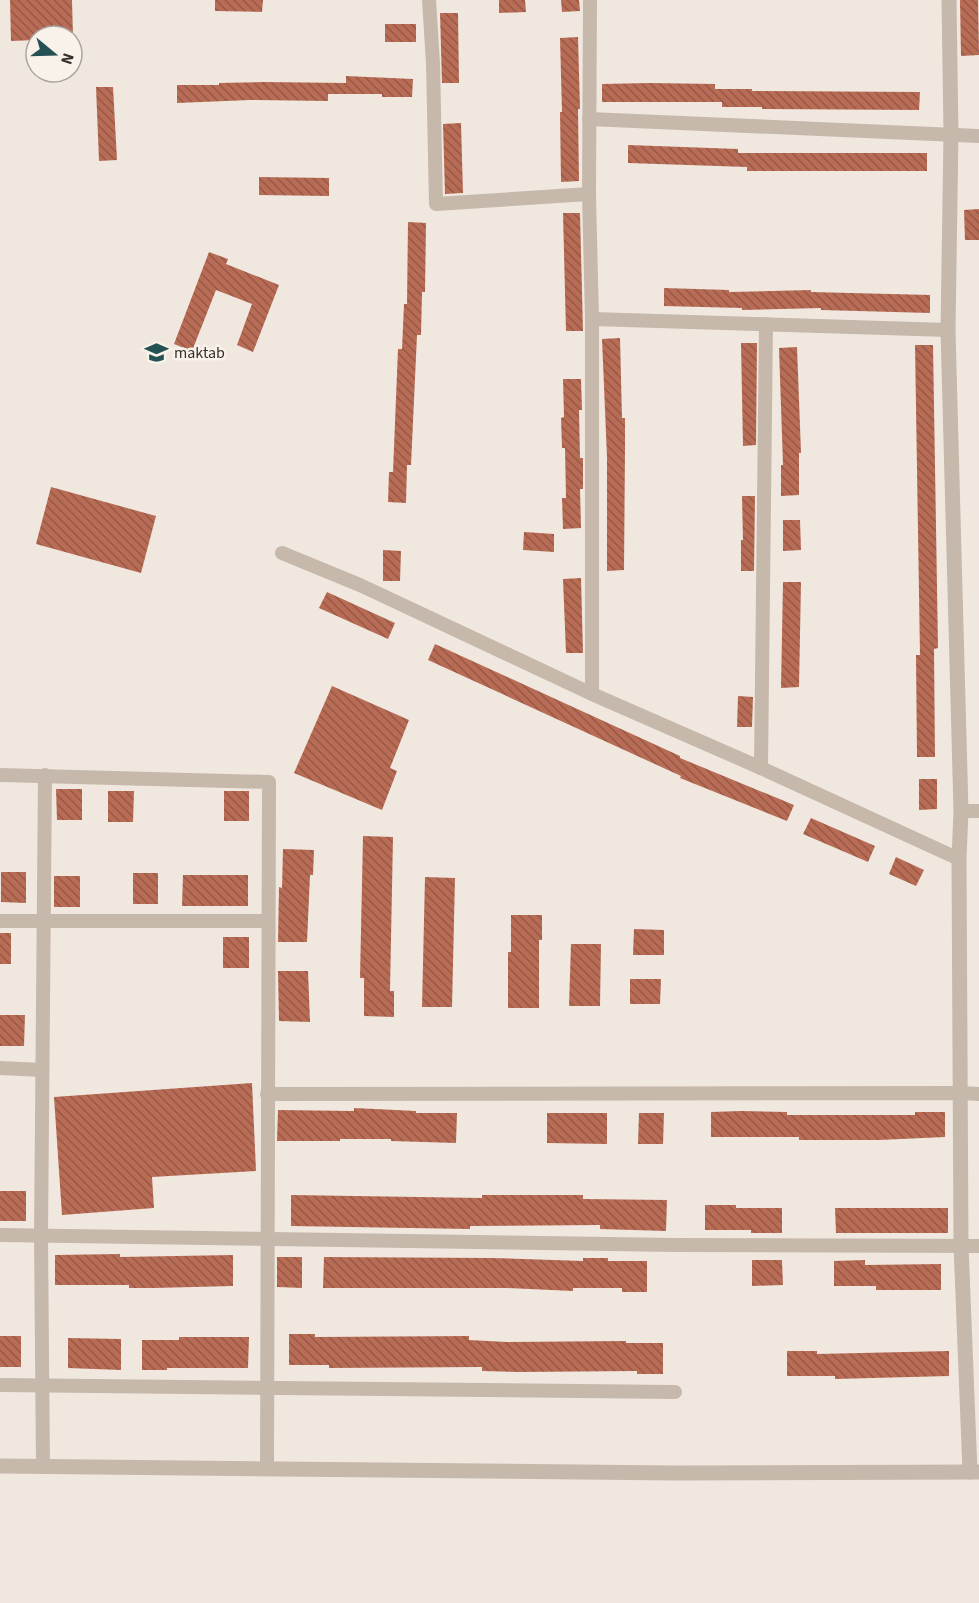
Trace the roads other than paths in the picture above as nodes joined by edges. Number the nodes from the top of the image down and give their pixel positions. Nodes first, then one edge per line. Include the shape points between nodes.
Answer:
1 (429, 0) edge
2 (590, 0) edge
3 (949, 0) edge
4 (589, 118) junction
5 (951, 134) junction
6 (979, 136) edge
7 (589, 194) junction
8 (592, 319) junction
9 (766, 324) junction
10 (948, 330) junction
11 (282, 553) dead end
12 (592, 694) junction
13 (761, 768) junction
14 (0, 775) edge
15 (45, 775) junction
16 (961, 811) junction
17 (979, 811) edge
18 (959, 859) junction
19 (0, 921) edge
20 (268, 921) junction
21 (44, 922) junction
22 (0, 1068) edge
23 (42, 1070) junction
24 (961, 1093) junction
25 (267, 1094) junction
26 (979, 1094) edge
27 (0, 1235) edge
28 (40, 1235) junction
29 (268, 1239) junction
30 (962, 1245) junction
31 (979, 1246) edge
32 (0, 1385) edge
33 (42, 1385) junction
34 (267, 1387) junction
35 (675, 1392) dead end
36 (0, 1466) edge
37 (43, 1467) junction
38 (267, 1469) junction
39 (974, 1472) edge

1 - 7 street via 436,204
2 - 4 street
3 - 5 street
4 - 5 street
4 - 7 street
5 - 6 street
5 - 10 street
7 - 8 street
8 - 9 street
8 - 12 street
9 - 10 street
9 - 13 street
10 - 16 street
11 - 12 street via 360,585
12 - 13 street
13 - 18 street
14 - 15 street
15 - 20 street via 269,782
15 - 21 street
16 - 17 street
16 - 18 street
18 - 24 street
19 - 21 street
20 - 21 street
20 - 25 street
21 - 23 street
22 - 23 street
23 - 28 street
24 - 25 street
24 - 26 street
24 - 30 street
25 - 29 street
27 - 28 street
28 - 29 street
28 - 33 street
29 - 30 street
29 - 34 street
30 - 31 street
30 - 39 street
32 - 33 street
33 - 34 street
33 - 37 street
34 - 35 street
34 - 38 street
36 - 37 street
37 - 38 street
38 - 39 street

